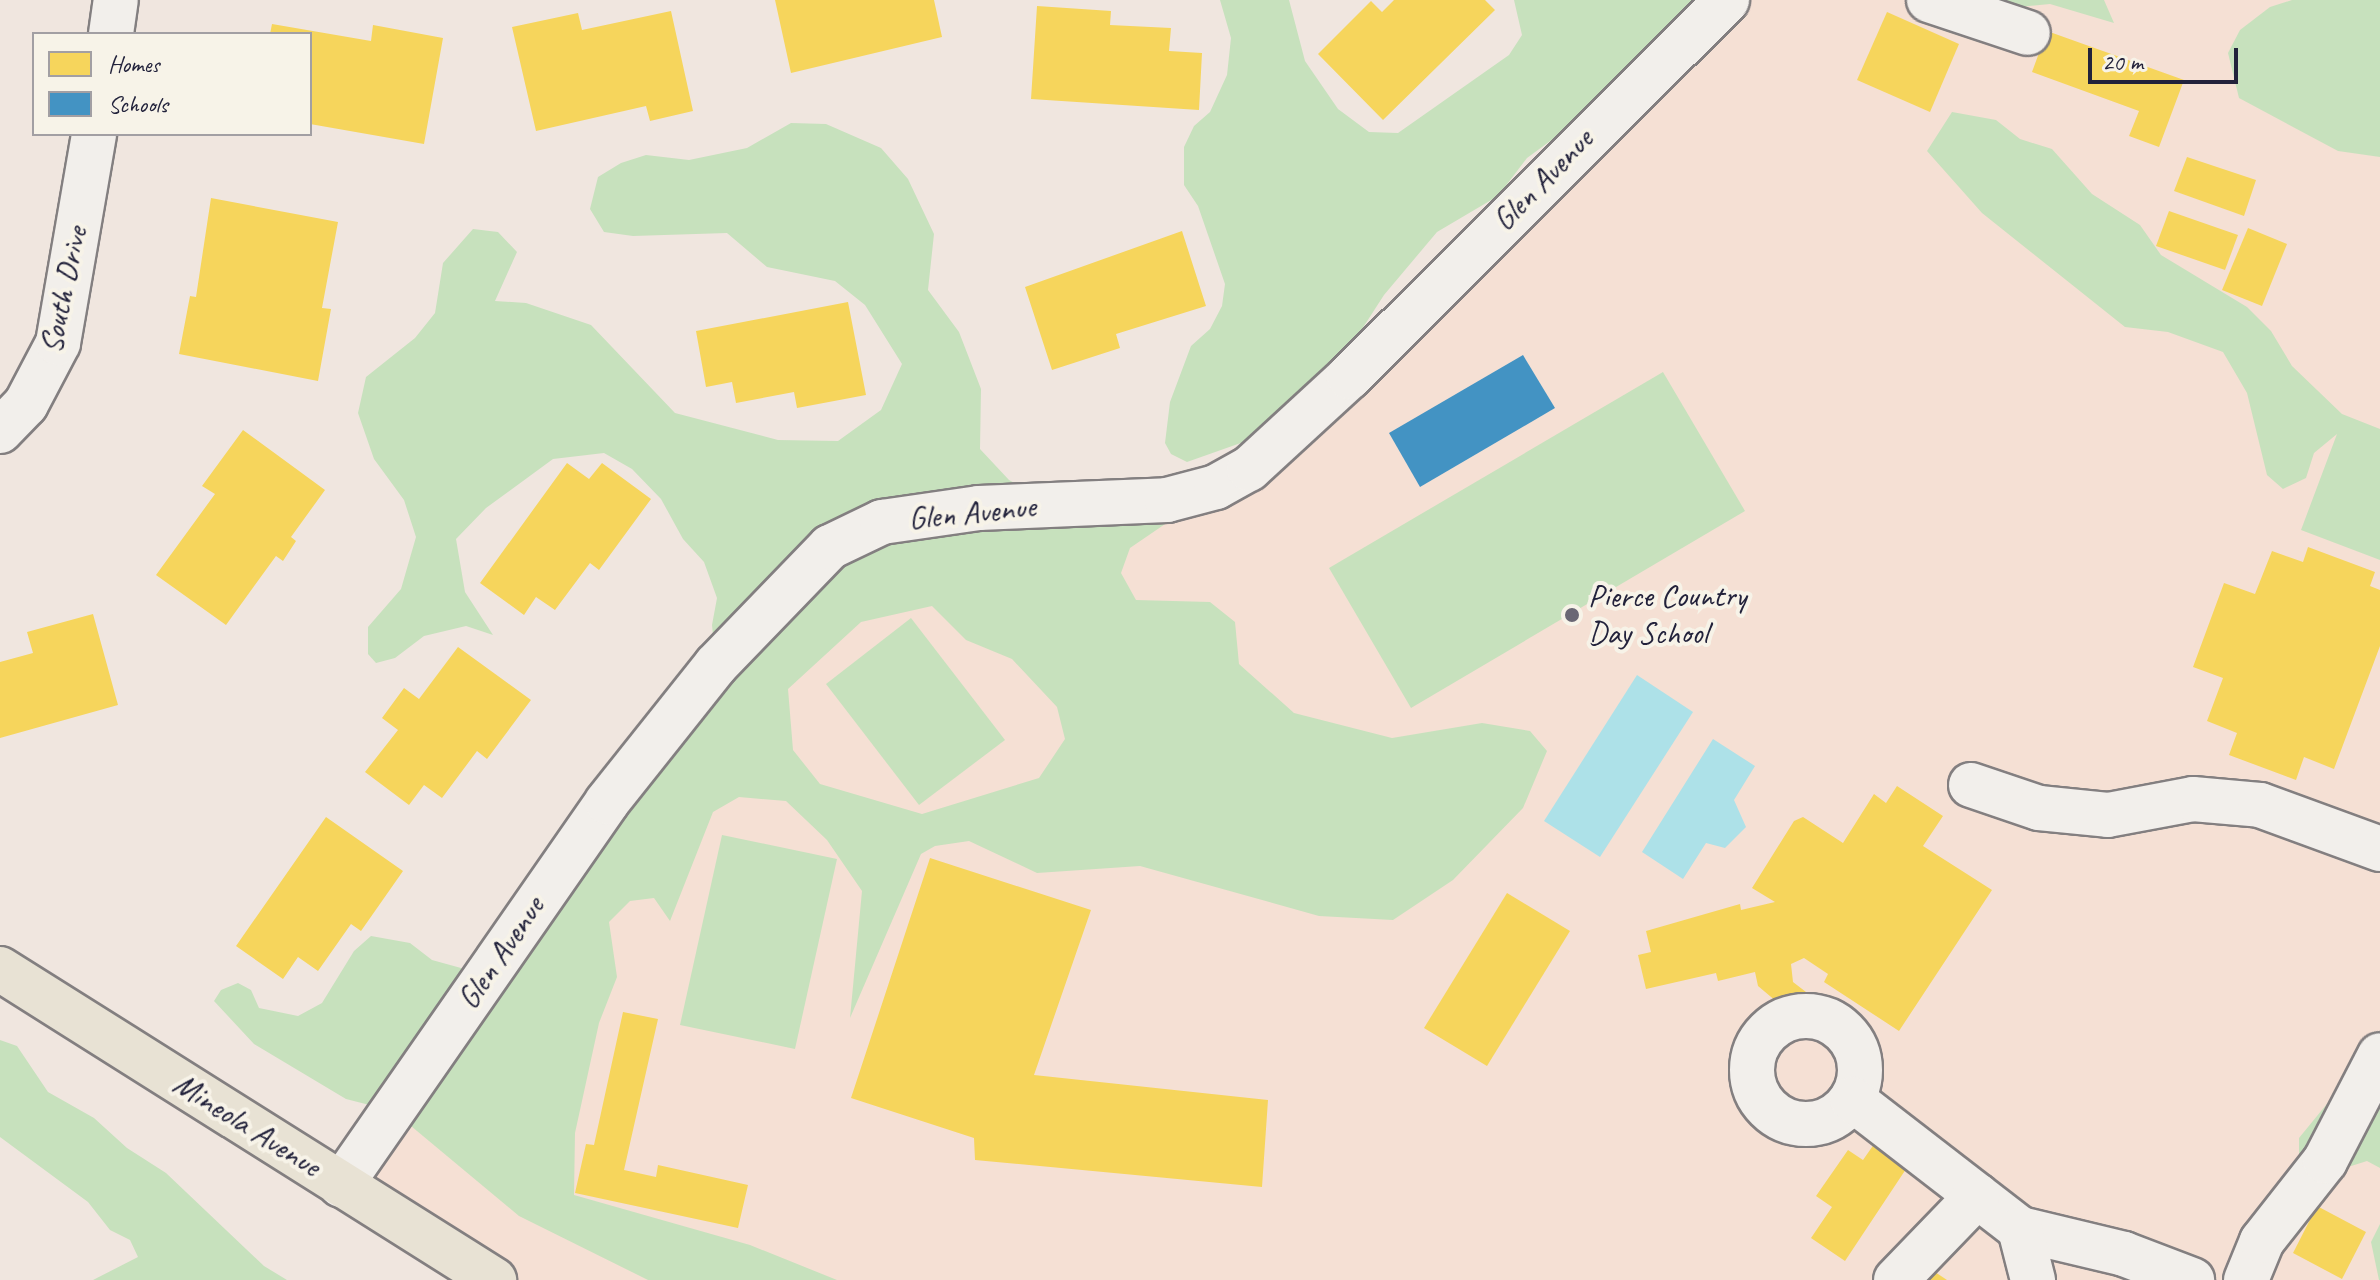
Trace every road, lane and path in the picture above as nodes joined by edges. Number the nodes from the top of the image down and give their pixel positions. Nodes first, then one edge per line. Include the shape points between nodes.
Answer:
1 (116, 0) edge
2 (1727, 0) edge
3 (1929, 0) edge
4 (111, 32) edge
5 (2028, 33) dead end
6 (94, 136) edge
7 (0, 431) edge
8 (1971, 785) dead end
9 (2380, 849) edge
10 (0, 969) edge
11 (2380, 1055) edge
12 (1852, 1099) dead end
13 (341, 1185) junction
14 (1977, 1196) junction
15 (2020, 1229) junction
16 (494, 1280) edge
17 (1896, 1280) edge
18 (2033, 1280) edge
19 (2192, 1280) edge
20 (2246, 1280) edge

1 - 4 street
2 - 13 street, Glen Avenue via 1349,377 1249,469 1216,487 1167,500 979,508 882,522 830,547 716,665 607,802
3 - 5 street
6 - 7 street, South Drive via 58,343 26,404
8 - 9 street via 2039,808 2108,815 2193,799 2260,805
10 - 13 main road, Mineola Avenue
11 - 20 street via 2325,1161 2262,1241
12 - 14 street
13 - 16 main road, Mineola Avenue
14 - 15 street
14 - 17 street
15 - 18 street
15 - 19 street via 2124,1254

